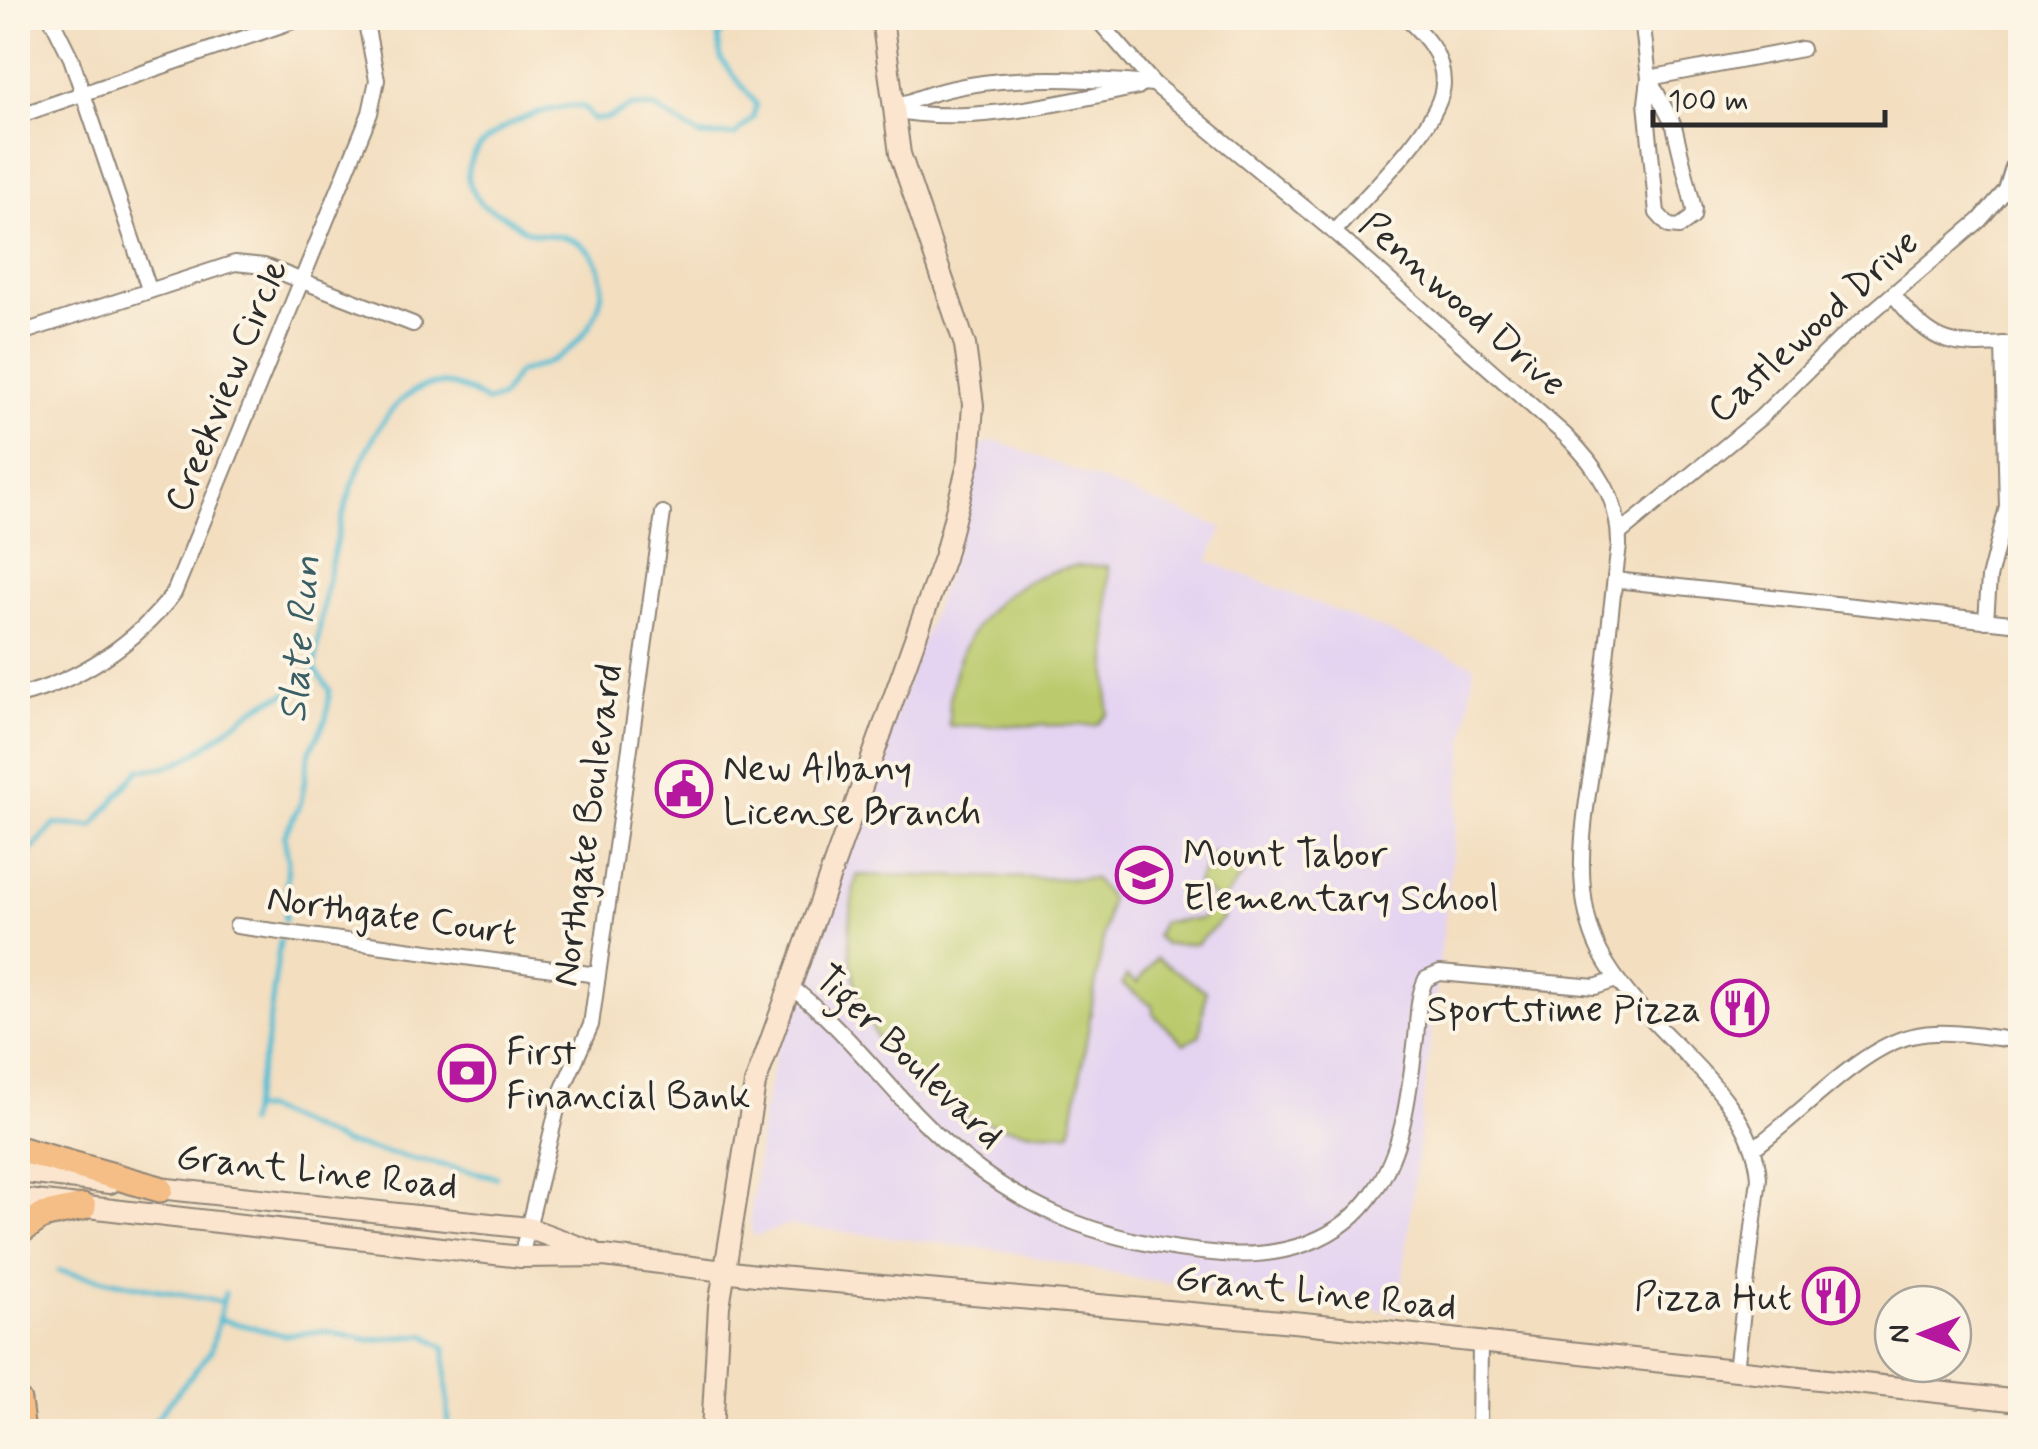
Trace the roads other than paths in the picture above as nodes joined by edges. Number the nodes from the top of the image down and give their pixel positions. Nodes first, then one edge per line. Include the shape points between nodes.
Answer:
1 (51, 18) edge
2 (302, 18) edge
3 (366, 18) edge
4 (882, 18) edge
5 (1096, 18) edge
6 (1406, 18) edge
7 (1642, 18) edge
8 (1802, 49) dead end
9 (1649, 78) junction
10 (1154, 84) junction
11 (84, 96) junction
12 (892, 110) junction
13 (18, 116) edge
14 (2020, 144) edge
15 (1334, 232) junction
16 (302, 282) junction
17 (148, 290) junction
18 (1894, 295) junction
19 (412, 324) dead end
20 (18, 334) edge
21 (2020, 343) edge
22 (2004, 344) junction
23 (662, 513) dead end
24 (1620, 533) junction
25 (1614, 580) junction
26 (1986, 621) junction
27 (2020, 624) edge
28 (18, 696) edge
29 (237, 926) dead end
30 (597, 975) junction
31 (1616, 980) junction
32 (788, 984) junction
33 (2020, 1041) edge
34 (1754, 1148) junction
35 (18, 1149) edge
36 (18, 1172) edge
37 (160, 1188) junction
38 (18, 1199) edge
39 (82, 1207) junction
40 (528, 1228) junction
41 (18, 1233) edge
42 (604, 1256) junction
43 (521, 1257) junction
44 (728, 1272) junction
45 (1480, 1342) junction
46 (1736, 1370) junction
47 (18, 1401) edge
48 (2020, 1401) edge
49 (22, 1432) edge
50 (712, 1432) edge
51 (1479, 1432) edge

1 - 11 street
2 - 11 street
3 - 16 street, Creekview Circle via 376,80 370,113
4 - 12 main road
5 - 10 street, Pennwood Drive
6 - 15 street via 1437,54 1442,94 1420,132
7 - 9 street
8 - 9 street
9 - 9 street via 1674,126 1694,209 1678,228 1656,213
10 - 12 street via 928,117
10 - 12 street via 1060,77 921,94
10 - 15 street, Pennwood Drive
11 - 13 street
11 - 17 street
12 - 32 main road via 909,188 966,344 973,405 969,461 944,558
14 - 18 street, Castlewood Drive via 2006,190
15 - 24 street, Pennwood Drive via 1578,447 1608,490
16 - 17 street via 236,263
16 - 19 street
16 - 28 street, Creekview Circle via 174,593 119,648
17 - 20 street
18 - 22 street via 1916,324 1944,344
18 - 24 street, Castlewood Drive
21 - 22 street
22 - 26 street via 2007,506
23 - 30 street, Northgate Boulevard
24 - 25 street, Pennwood Drive
25 - 26 street
25 - 31 street, Pennwood Drive via 1583,848 1584,906
26 - 27 street
29 - 30 street, Northgate Court
30 - 40 street, Northgate Boulevard via 591,1025 561,1093
31 - 32 street, Tiger Boulevard via 1595,987 1440,973 1426,979 1400,1135 1382,1180 1336,1228 1307,1246 1268,1255 1158,1249 1084,1229 1034,1206 944,1140 824,1011
31 - 34 street, Pennwood Drive via 1740,1120
32 - 44 main road via 748,1109
33 - 34 street via 1926,1034 1900,1039
34 - 46 street via 1758,1178
35 - 37 highway
36 - 37 main road, Grant Line Road
37 - 40 main road, Grant Line Road
38 - 39 main road, Grant Line Road
39 - 41 highway via 42,1216
39 - 43 main road, Grant Line Road
40 - 42 main road, Grant Line Road
40 - 43 street, Northgate Boulevard
42 - 43 main road, Grant Line Road
42 - 44 main road, Grant Line Road
44 - 45 main road, Grant Line Road
44 - 50 main road via 719,1306
45 - 46 main road, Grant Line Road
45 - 51 street
46 - 48 main road, Grant Line Road
47 - 49 highway

